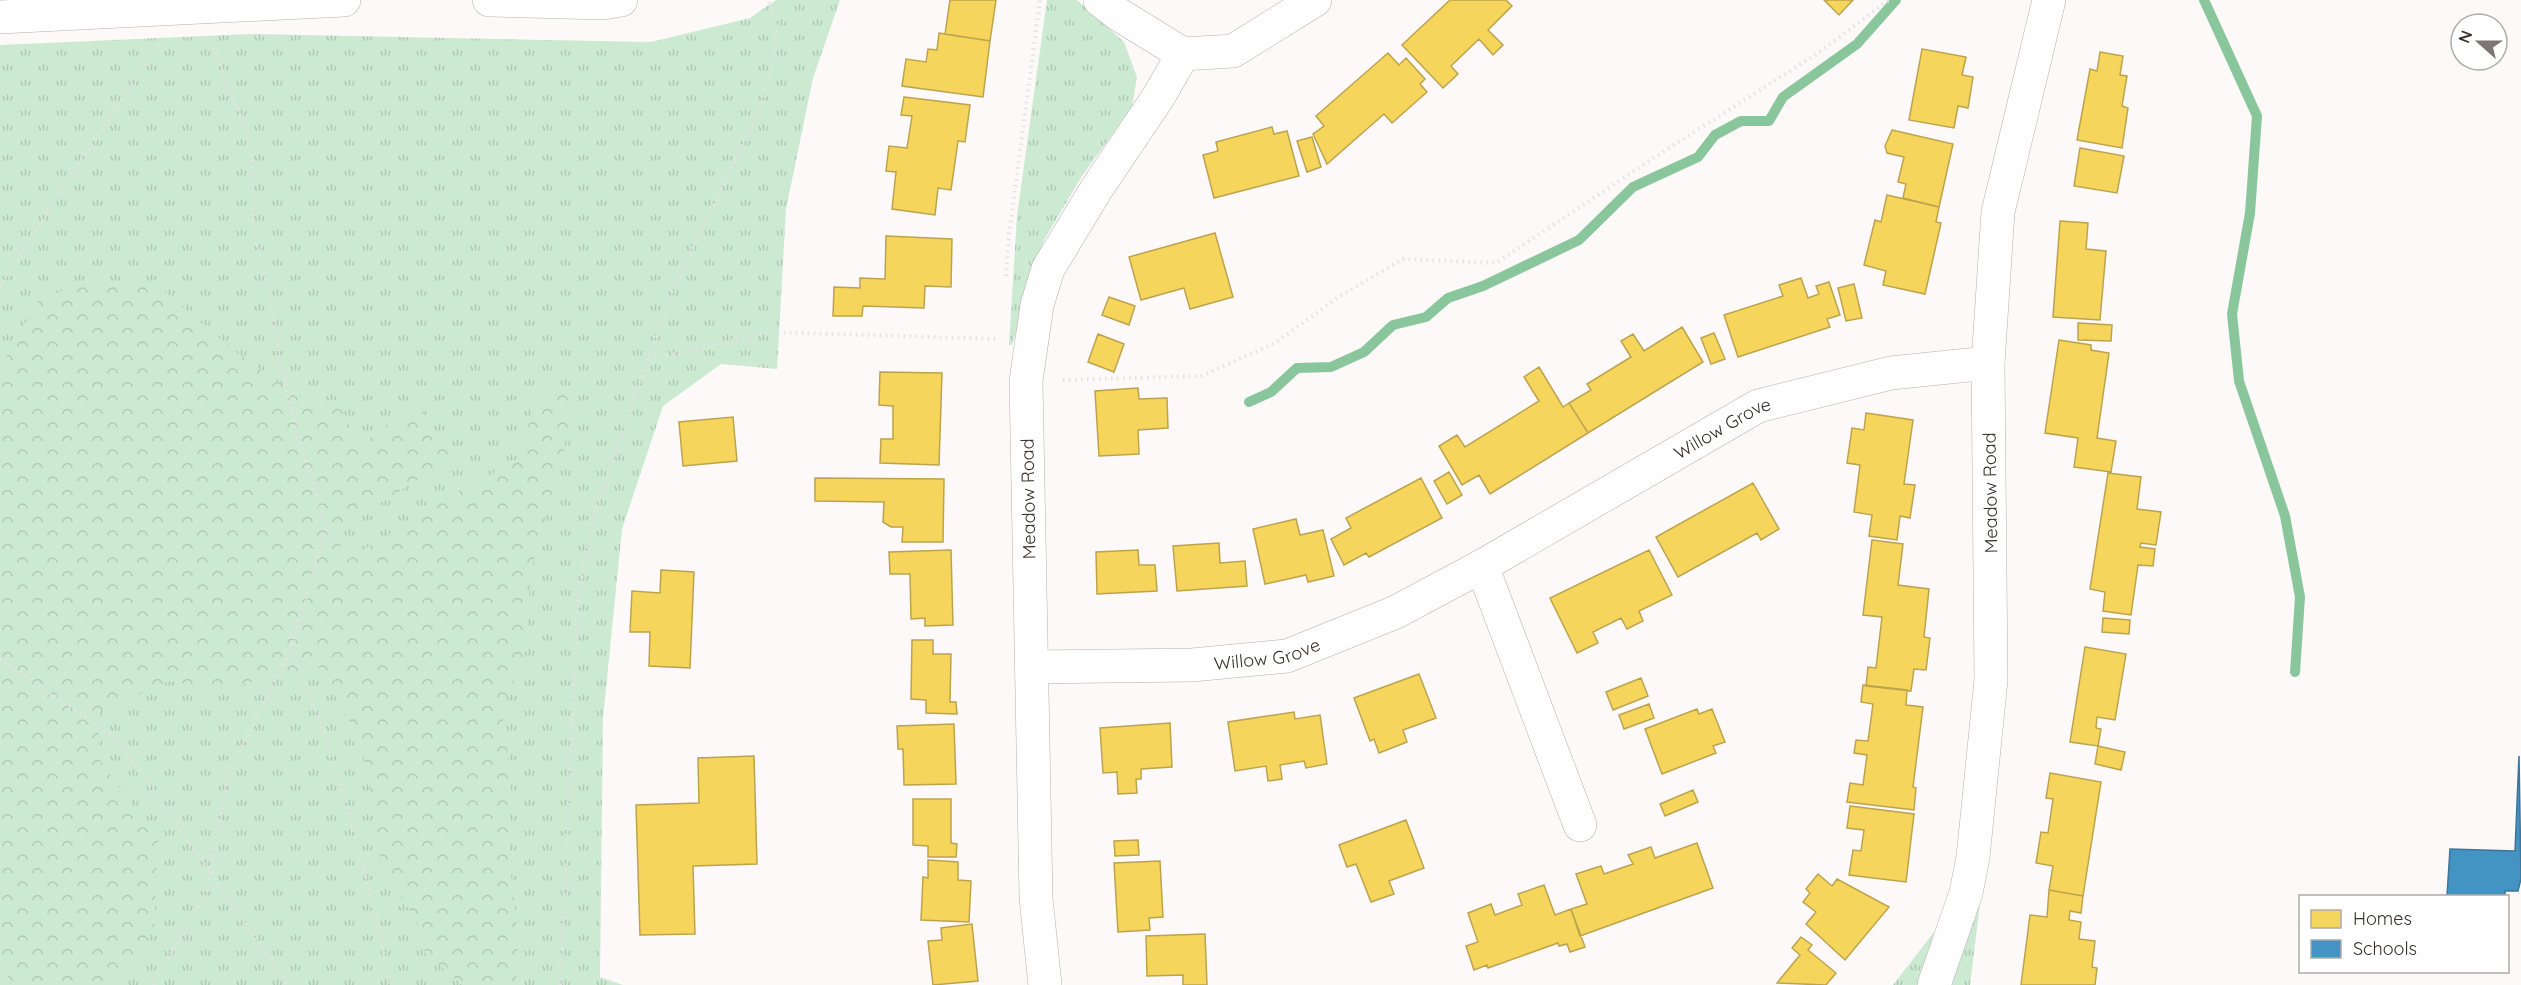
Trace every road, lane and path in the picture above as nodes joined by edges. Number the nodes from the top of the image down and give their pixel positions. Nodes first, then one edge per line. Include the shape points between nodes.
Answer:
1 (344, 0) edge
2 (489, 0) edge
3 (621, 0) edge
4 (768, 0) edge
5 (1040, 0) edge
6 (1100, 0) edge
7 (1315, 0) edge
8 (1889, 0) edge
9 (2049, 0) edge
10 (195, 6) junction
11 (0, 18) edge
12 (1183, 54) junction
13 (1006, 278) dead end
14 (0, 286) edge
15 (1002, 333) dead end
16 (1002, 339) junction
17 (1001, 349) dead end
18 (648, 360) junction
19 (1988, 363) junction
20 (1026, 381) junction
21 (1482, 566) junction
22 (290, 649) junction
23 (0, 659) edge
24 (1032, 667) junction
25 (1580, 825) dead end
26 (153, 985) edge
27 (288, 985) edge
28 (391, 985) edge
29 (560, 985) edge
30 (1045, 985) edge
31 (1934, 985) edge

1 - 10 street
2 - 3 street
4 - 18 path via 777,24 774,59 759,110 671,293
5 - 13 path
6 - 12 street
7 - 12 street via 1233,51
8 - 20 path via 1815,56 1496,263 1403,259 1340,296 1275,343 1201,376
9 - 19 street, Meadow Road via 1998,212
10 - 11 street
10 - 14 path via 148,62
10 - 22 path via 252,146 253,230 272,303 279,359 298,437 327,528
12 - 20 street, Meadow Road via 1048,269
15 - 16 path
16 - 17 path
16 - 18 path via 770,332
18 - 29 path via 596,508 578,596
19 - 21 street, Willow Grove via 1891,373 1758,406
19 - 31 street, Meadow Road via 1991,680 1973,857
20 - 24 street, Meadow Road
21 - 24 street, Willow Grove via 1396,612 1287,656 1192,665
21 - 25 street
22 - 26 path via 228,776 206,894
22 - 28 path via 314,702
23 - 27 path via 117,740
24 - 30 street, Meadow Road via 1036,898

